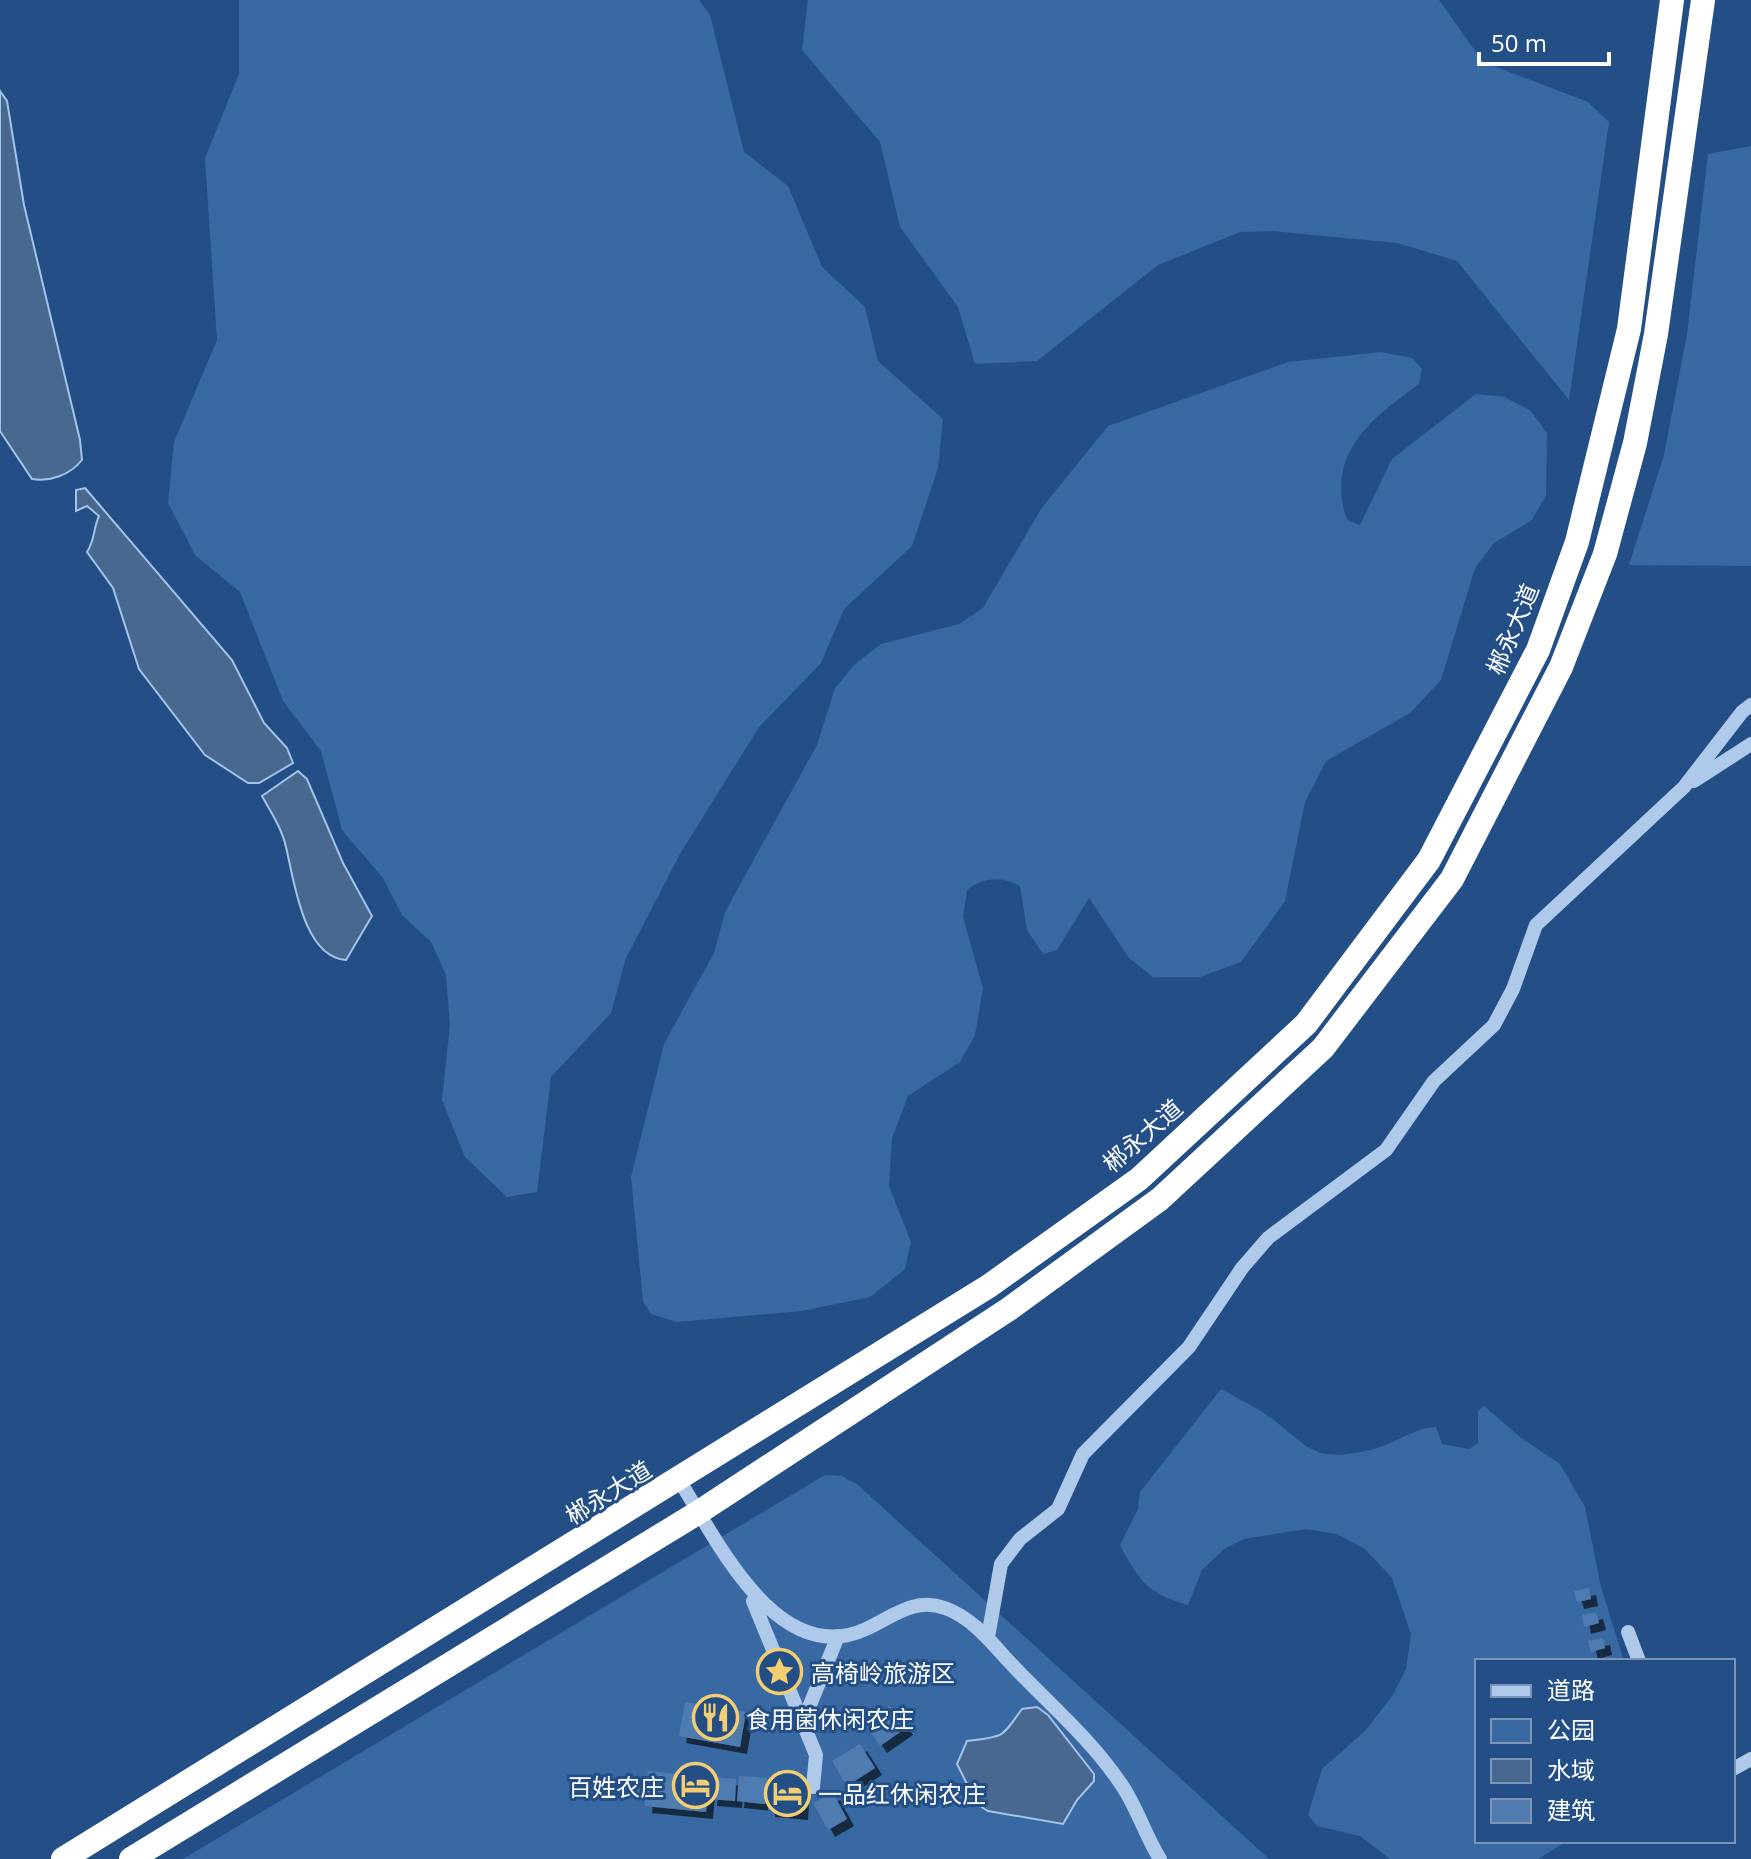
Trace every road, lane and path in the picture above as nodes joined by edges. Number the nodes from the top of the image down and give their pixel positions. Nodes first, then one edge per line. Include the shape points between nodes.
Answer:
1 (1672, 0) edge
2 (1703, 0) edge
3 (1751, 705) edge
4 (1751, 744) edge
5 (1684, 787) junction
6 (679, 1480) junction
7 (699, 1512) junction
8 (747, 1585) junction
9 (1628, 1632) dead end
10 (838, 1636) junction
11 (988, 1637) junction
12 (1638, 1659) edge
13 (803, 1722) junction
14 (813, 1787) dead end
15 (63, 1859) edge
16 (131, 1859) edge
17 (1160, 1859) edge

1 - 6 highway, 郴永大道 via 1629,329 1577,542 1538,650 1429,860 1306,1024 1139,1179 989,1286
2 - 7 highway via 1656,334 1635,443 1605,554 1561,667 1452,879 1323,1048 1160,1199 1009,1309
3 - 5 street
4 - 5 street
5 - 11 street via 1536,925 1494,1025 1434,1081 1386,1150 1268,1238 1189,1347 1083,1454 1058,1509 1020,1539 1001,1564
6 - 7 street
6 - 15 highway, 郴永大道
7 - 8 street
7 - 16 highway
8 - 10 street via 763,1606 785,1621 809,1632
8 - 13 street
9 - 12 street
10 - 11 street via 931,1604 965,1618
10 - 13 street
11 - 17 street via 1110,1770
13 - 14 street via 816,1755

